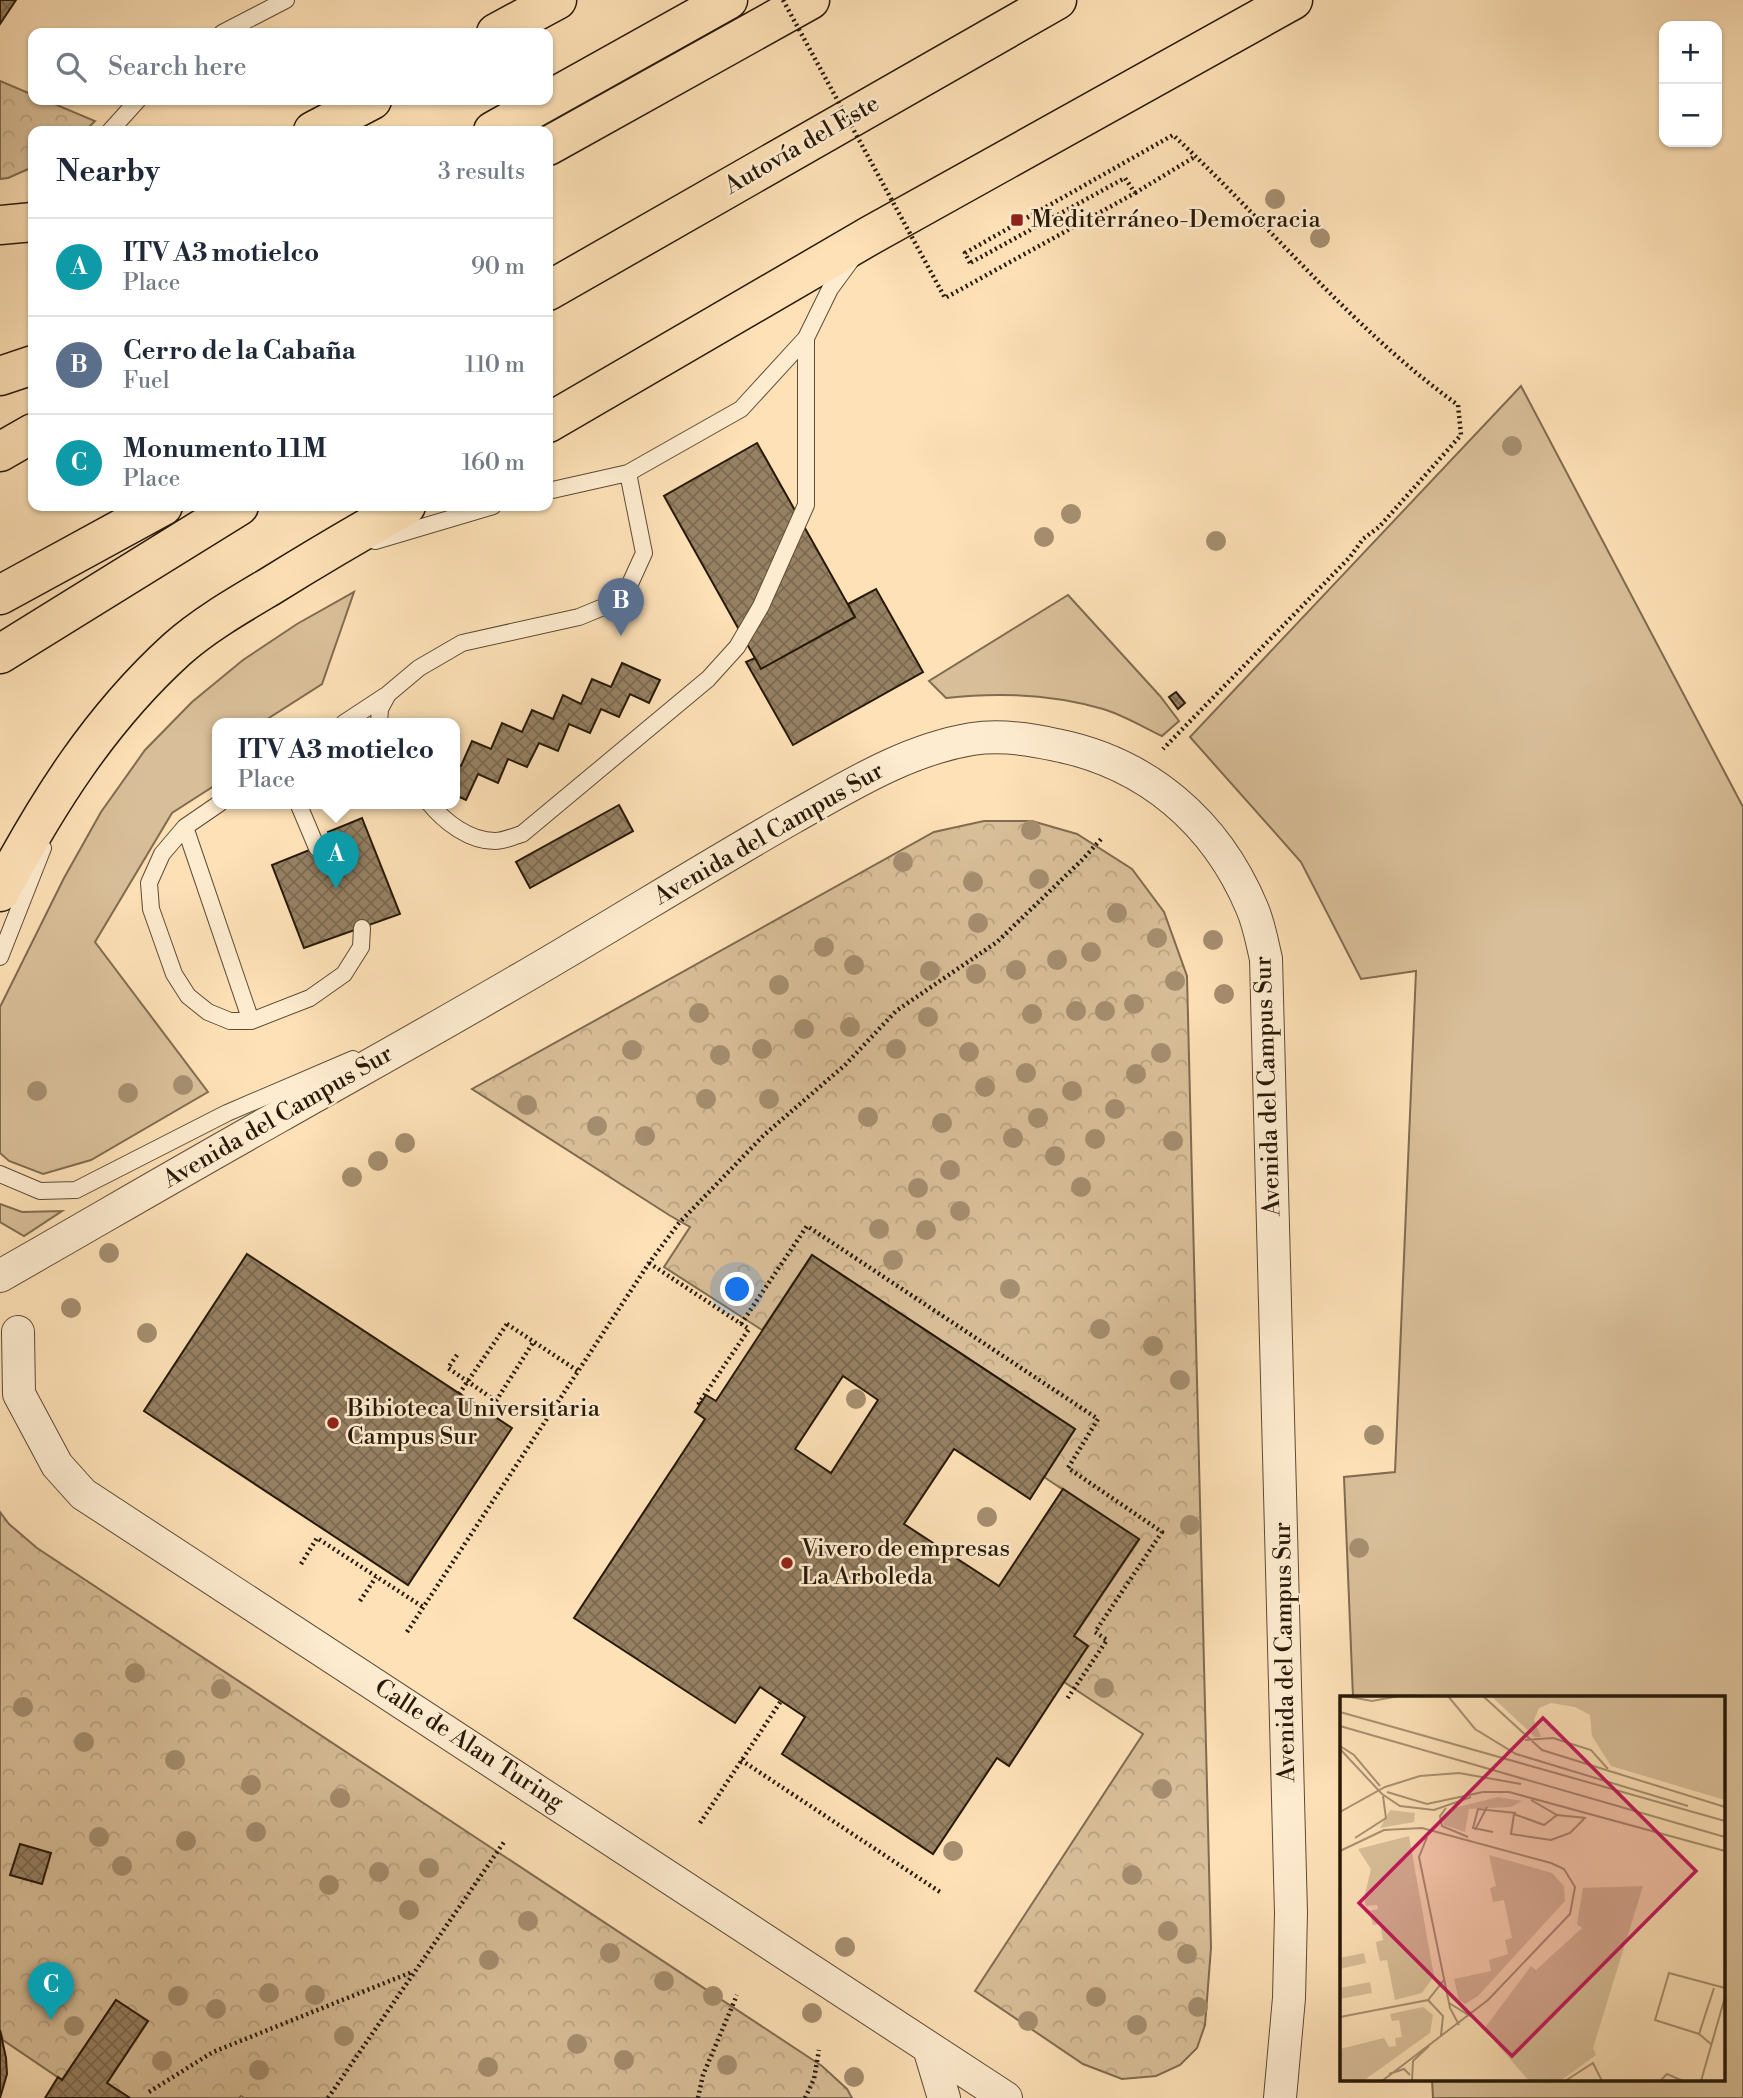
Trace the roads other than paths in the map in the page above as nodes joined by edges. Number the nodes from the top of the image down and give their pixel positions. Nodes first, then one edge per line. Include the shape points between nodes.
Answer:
1 (286, 0) edge
2 (557, 0) edge
3 (728, 0) edge
4 (810, 0) edge
5 (1057, 0) edge
6 (1293, 0) edge
7 (232, 28) edge
8 (504, 28) edge
9 (553, 98) edge
10 (133, 105) edge
11 (362, 105) edge
12 (540, 105) edge
13 (115, 126) edge
14 (323, 126) edge
15 (502, 126) edge
16 (553, 143) edge
17 (871, 235) junction
18 (553, 288) edge
19 (806, 338) junction
20 (28, 367) edge
21 (0, 376) edge
22 (553, 420) edge
23 (28, 436) edge
24 (0, 452) edge
25 (628, 473) junction
26 (553, 490) edge
27 (154, 511) edge
28 (231, 511) edge
29 (397, 511) edge
30 (476, 511) edge
31 (316, 558) junction
32 (0, 595) edge
33 (0, 654) edge
34 (388, 694) junction
35 (352, 718) edge
36 (379, 718) edge
37 (78, 760) junction
38 (212, 808) edge
39 (301, 809) edge
40 (434, 809) edge
41 (185, 827) junction
42 (317, 848) dead end
43 (0, 892) edge
44 (362, 928) dead end
45 (0, 957) edge
46 (477, 1005) junction
47 (251, 1021) junction
48 (0, 1174) edge
49 (0, 1276) edge
50 (18, 1332) dead end
51 (929, 2048) junction
52 (944, 2098) edge
53 (1006, 2098) edge
54 (1280, 2098) edge

1 - 7 lane
2 - 8 highway
3 - 9 highway
4 - 16 highway
5 - 18 highway, Autovía del Este
6 - 17 highway
10 - 13 lane
11 - 14 highway
12 - 15 highway
17 - 19 lane via 830,289
17 - 22 highway
19 - 25 lane via 741,409
19 - 40 lane via 806,505 761,606 737,647 708,679 522,834 496,841 474,838
20 - 21 highway
23 - 24 highway
25 - 26 lane
25 - 34 lane via 644,553 629,586 613,603 579,617 462,643 419,668
27 - 32 highway
28 - 33 highway
29 - 31 highway
30 - 31 lane
31 - 37 highway via 178,648 125,702
34 - 35 lane
34 - 36 lane
37 - 43 highway
37 - 45 lane
38 - 41 lane
39 - 42 lane
41 - 47 lane
41 - 47 lane via 162,854 149,883 151,909 174,974 188,996 208,1012 230,1021
44 - 47 lane via 360,947 344,974 310,998
46 - 48 lane via 217,1118 76,1190 40,1191
46 - 49 street, Avenida del Campus Sur
46 - 54 street, Avenida del Campus Sur via 870,774 925,750 976,738 1031,740 1110,760 1188,811 1211,836 1254,910 1266,959 1291,1913
50 - 51 street, Calle de Alan Turing via 19,1394 57,1465 83,1494
51 - 52 street
51 - 53 street, Calle de Alan Turing

